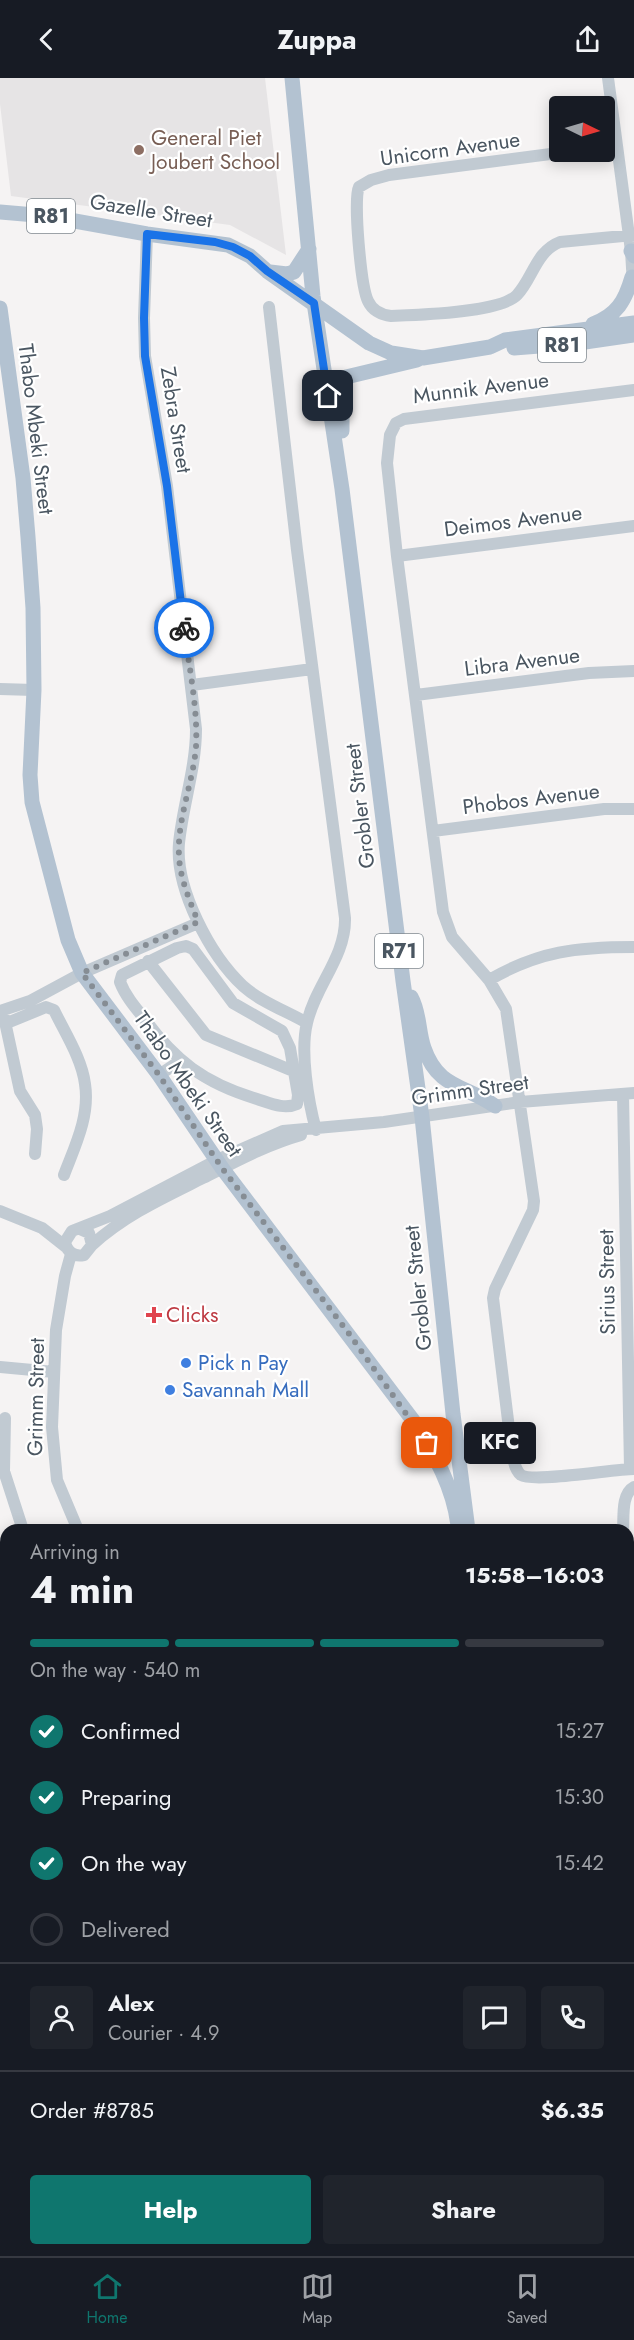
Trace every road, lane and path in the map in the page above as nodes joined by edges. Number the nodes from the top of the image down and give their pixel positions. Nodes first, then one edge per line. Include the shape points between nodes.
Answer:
1 (292, 78) edge
2 (608, 78) edge
3 (609, 96) edge
4 (549, 154) edge
5 (614, 162) edge
6 (0, 212) edge
7 (147, 234) junction
8 (632, 244) edge
9 (309, 249) junction
10 (267, 271) junction
11 (633, 285) edge
12 (314, 303) junction
13 (269, 307) dead end
14 (0, 308) edge
15 (634, 323) edge
16 (576, 330) junction
17 (634, 335) edge
18 (490, 347) junction
19 (423, 358) junction
20 (634, 390) edge
21 (342, 489) junction
22 (634, 526) edge
23 (397, 556) junction
24 (312, 669) junction
25 (634, 671) edge
26 (192, 685) junction
27 (0, 689) edge
28 (34, 690) junction
29 (416, 695) junction
30 (634, 809) edge
31 (433, 831) junction
32 (198, 922) junction
33 (634, 947) edge
34 (148, 962) junction
35 (82, 973) junction
36 (489, 980) junction
37 (403, 981) junction
38 (1, 1011) edge
39 (7, 1023) junction
40 (307, 1023) junction
41 (180, 1061) junction
42 (293, 1071) junction
43 (159, 1075) junction
44 (628, 1093) edge
45 (520, 1102) junction
46 (495, 1106) junction
47 (422, 1117) junction
48 (314, 1130) junction
49 (34, 1154) dead end
50 (219, 1164) junction
51 (64, 1175) dead end
52 (0, 1211) edge
53 (42, 1228) junction
54 (76, 1230) junction
55 (92, 1245) junction
56 (72, 1252) junction
57 (0, 1367) edge
58 (54, 1372) junction
59 (453, 1414) junction
60 (5, 1418) dead end
61 (632, 1469) edge
62 (634, 1487) edge
63 (456, 1508) junction
64 (21, 1524) edge
65 (76, 1524) edge
66 (458, 1524) edge
67 (467, 1524) edge
68 (624, 1524) edge

1 - 9 main road, Grobler Street / R71
2 - 3 street
4 - 8 street, Unicorn Avenue via 388,175 359,188 356,205 368,302 376,311 391,316 504,303 520,292 541,256 553,244
5 - 8 street
6 - 7 main road, Gazelle Street / R81 via 47,216
7 - 10 main road, Gazelle Street / R81 via 228,245 250,256
7 - 26 street, Zebra Street via 145,356 167,486
8 - 11 street
9 - 10 main road via 294,272
9 - 12 main road, Grobler Street / R71
10 - 12 main road, Gazelle Street / R81
11 - 16 main road via 616,311
12 - 19 main road, Munnik Avenue / R81 via 379,349
12 - 21 main road, Grobler Street / R71
13 - 24 street, Grobler Street
14 - 28 main road, Thabo Mbeki Street via 23,478 33,608
15 - 16 main road, Munnik Avenue / R81
16 - 18 main road, Munnik Avenue / R81 via 504,340
17 - 18 main road, Munnik Avenue / R81 via 578,343
18 - 19 main road, Munnik Avenue / R81
19 - 21 main road via 344,379
20 - 23 street, Munnik Avenue via 404,419 393,426 387,448
21 - 37 main road, Grobler Street / R71
22 - 23 street, Deimos Avenue
23 - 29 street
24 - 26 street
24 - 40 street, Grobler Street via 345,930
25 - 29 street, Libra Avenue
26 - 32 street, Zebra Street via 196,746 179,856
27 - 28 street
28 - 35 main road, Thabo Mbeki Street via 32,802 68,940
29 - 31 street
30 - 31 street, Phobos Avenue via 604,809
31 - 36 street via 443,912 449,930
32 - 35 street
32 - 40 street, Zebra Street via 243,985
33 - 36 street via 548,954
34 - 41 street via 126,973 120,982 149,1026
34 - 42 street via 206,1035
34 - 42 street via 183,946 193,949 233,1004 282,1030 290,1047
35 - 38 street via 30,1001
35 - 43 main road, Thabo Mbeki Street
36 - 45 street via 506,1009
37 - 46 main road via 433,1067 455,1087
37 - 47 main road, Grobler Street / R71
38 - 39 street
39 - 49 street via 20,1091 35,1115
39 - 51 street via 51,1008 81,1069 85,1110
40 - 48 street, Grobler Street via 306,1065
41 - 42 street via 226,1088 290,1107 298,1102
41 - 43 street
43 - 50 main road, Thabo Mbeki Street
44 - 45 street, Grimm Street
44 - 61 street, Sirius Street
45 - 46 street, Grimm Street
45 - 61 street via 533,1207 495,1289 493,1306 512,1453 522,1475
46 - 47 street, Grimm Street
47 - 48 street, Grimm Street
47 - 59 main road, Grobler Street / R71
48 - 50 street, Grimm Street
50 - 54 street, Grimm Street
50 - 55 street, Grimm Street via 133,1213
50 - 63 main road, Thabo Mbeki Street via 415,1423 439,1462
52 - 53 street
53 - 54 street
53 - 56 street
54 - 55 street via 88,1233
54 - 56 street via 66,1238
55 - 56 street via 87,1253
56 - 58 street, Grimm Street via 56,1330
57 - 58 street
58 - 65 street, Grimm Street via 55,1471
59 - 63 main road
59 - 67 main road, Grobler Street / R71
60 - 64 street via 4,1471
62 - 68 street via 626,1496
63 - 66 main road

